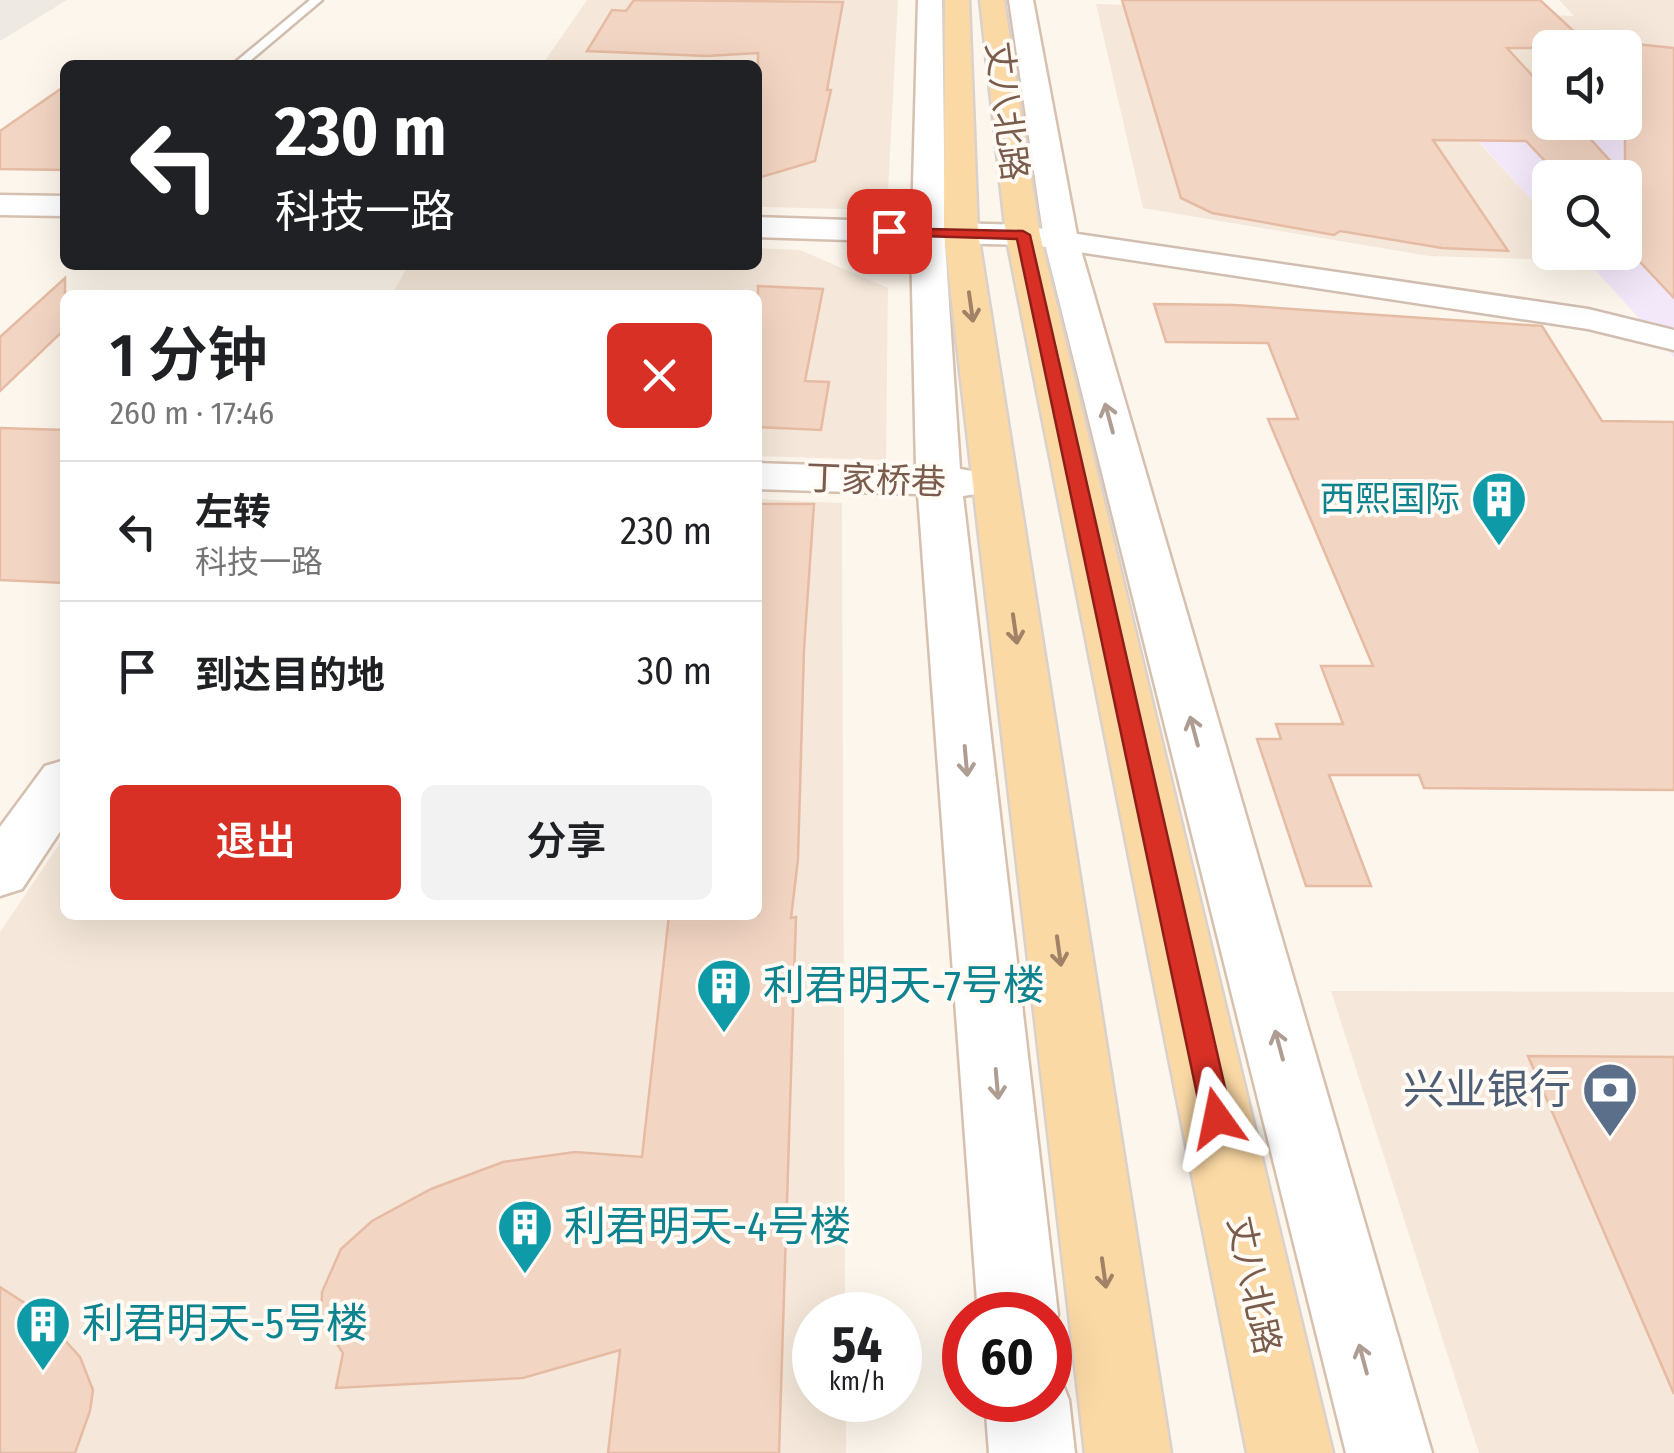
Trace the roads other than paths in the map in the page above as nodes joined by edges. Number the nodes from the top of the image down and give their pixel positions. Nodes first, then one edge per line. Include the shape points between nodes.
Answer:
1 (317, 0) edge
2 (930, 0) edge
3 (957, 0) edge
4 (992, 0) edge
5 (1021, 0) edge
6 (244, 60) edge
7 (0, 204) edge
8 (60, 206) edge
9 (762, 227) edge
10 (944, 232) junction
11 (1042, 238) junction
12 (1674, 340) edge
13 (762, 476) edge
14 (939, 482) junction
15 (995, 484) junction
16 (60, 787) edge
17 (0, 873) edge
18 (1016, 1292) edge
19 (1029, 1422) edge
20 (1032, 1453) edge
21 (1128, 1453) edge
22 (1290, 1453) edge
23 (1389, 1453) edge

1 - 6 lane
2 - 10 main road
3 - 10 main road, 丈八北路
4 - 11 main road, 丈八北路
5 - 11 main road
7 - 8 main road
9 - 10 main road
10 - 11 main road
10 - 14 main road
10 -> 15 main road, 丈八北路
11 - 12 street via 1588,318
11 - 22 main road, 丈八北路
23 -> 11 main road
13 - 14 main road, 丁家桥巷
14 - 15 main road, 丁家桥巷
14 -> 18 main road
15 -> 21 main road, 丈八北路
16 - 17 main road
19 - 20 main road

